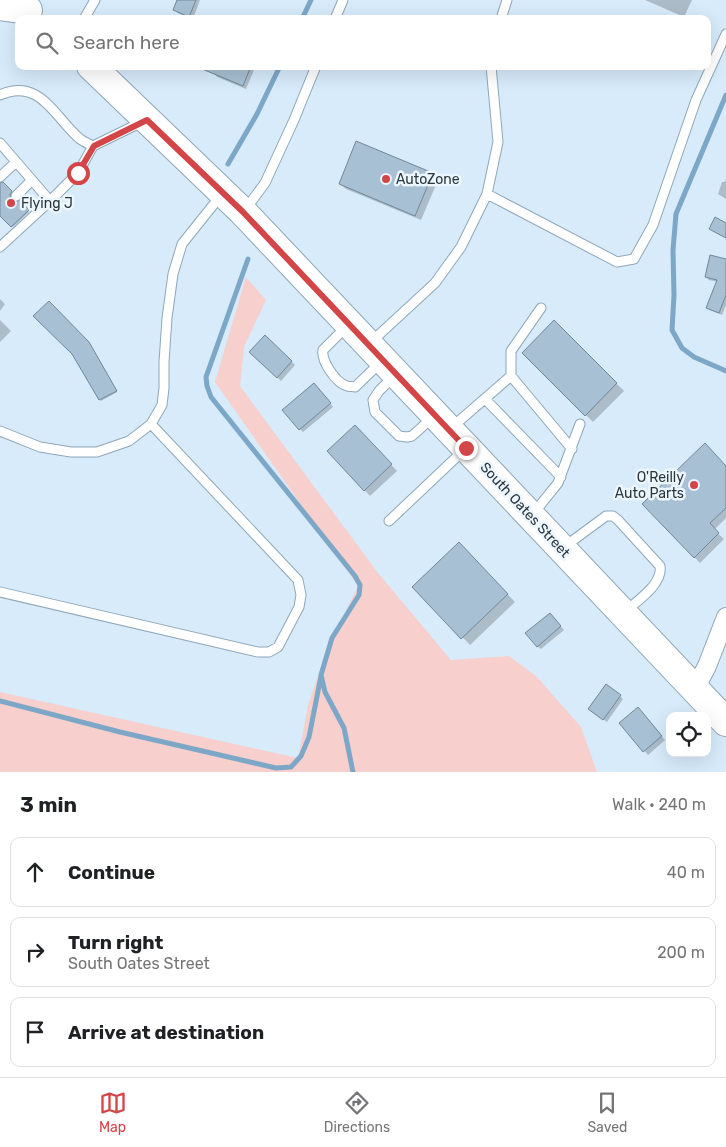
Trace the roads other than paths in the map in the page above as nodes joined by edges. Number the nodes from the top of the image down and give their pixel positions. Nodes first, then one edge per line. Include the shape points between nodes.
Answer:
1 (94, 0) edge
2 (343, 0) edge
3 (507, 0) edge
4 (0, 6) edge
5 (26, 7) edge
6 (86, 15) edge
7 (337, 15) edge
8 (501, 15) edge
9 (726, 34) edge
10 (711, 67) edge
11 (94, 70) edge
12 (314, 70) edge
13 (491, 70) edge
14 (710, 70) edge
15 (0, 95) edge
16 (147, 120) junction
17 (0, 143) edge
18 (94, 146) junction
19 (16, 162) junction
20 (0, 177) edge
21 (32, 180) junction
22 (223, 192) junction
23 (487, 194) junction
24 (16, 196) dead end
25 (50, 202) junction
26 (243, 212) junction
27 (0, 247) edge
28 (541, 308) dead end
29 (349, 324) junction
30 (383, 360) junction
31 (510, 376) junction
32 (485, 399) junction
33 (151, 424) junction
34 (580, 424) dead end
35 (450, 431) junction
36 (0, 432) edge
37 (572, 449) junction
38 (561, 477) junction
39 (531, 516) junction
40 (389, 521) dead end
41 (562, 549) junction
42 (0, 592) edge
43 (623, 614) junction
44 (726, 617) edge
45 (695, 689) junction
46 (726, 722) edge

1 - 6 lane
2 - 7 lane
3 - 8 lane
4 - 5 main road
9 - 10 lane
11 - 16 main road, South Oates Street
12 - 26 lane via 264,183
13 - 23 lane via 498,142
14 - 23 lane via 653,224 634,259 618,262
15 - 18 lane via 31,92 44,100 80,139
16 - 18 lane
16 - 22 main road, South Oates Street
17 - 19 lane
18 - 25 lane via 78,173
19 - 20 lane
19 - 21 lane
21 - 24 lane
21 - 25 lane
22 - 26 main road, South Oates Street
22 - 33 lane via 182,244 173,274 167,318 162,405
23 - 30 lane via 461,247
25 - 27 lane
26 - 29 main road, South Oates Street
28 - 31 lane via 511,351
29 - 30 main road, South Oates Street
29 - 30 lane via 322,354 325,365 341,383 355,387
30 - 35 main road, South Oates Street
30 - 35 lane via 379,391 373,400 375,412 399,436
31 - 32 lane
31 - 37 lane
32 - 35 lane
32 - 38 lane
33 - 36 lane via 129,441 97,452 40,447
33 - 42 lane via 298,580 299,607 278,647 269,652 258,652
34 - 37 lane
35 - 39 main road, South Oates Street
35 - 40 lane
37 - 38 lane
38 - 39 lane
39 - 41 main road, South Oates Street
41 - 43 main road, South Oates Street
41 - 43 lane via 606,516 618,520 661,571 654,584
43 - 45 main road, South Oates Street
44 - 45 street
45 - 46 main road, South Oates Street

